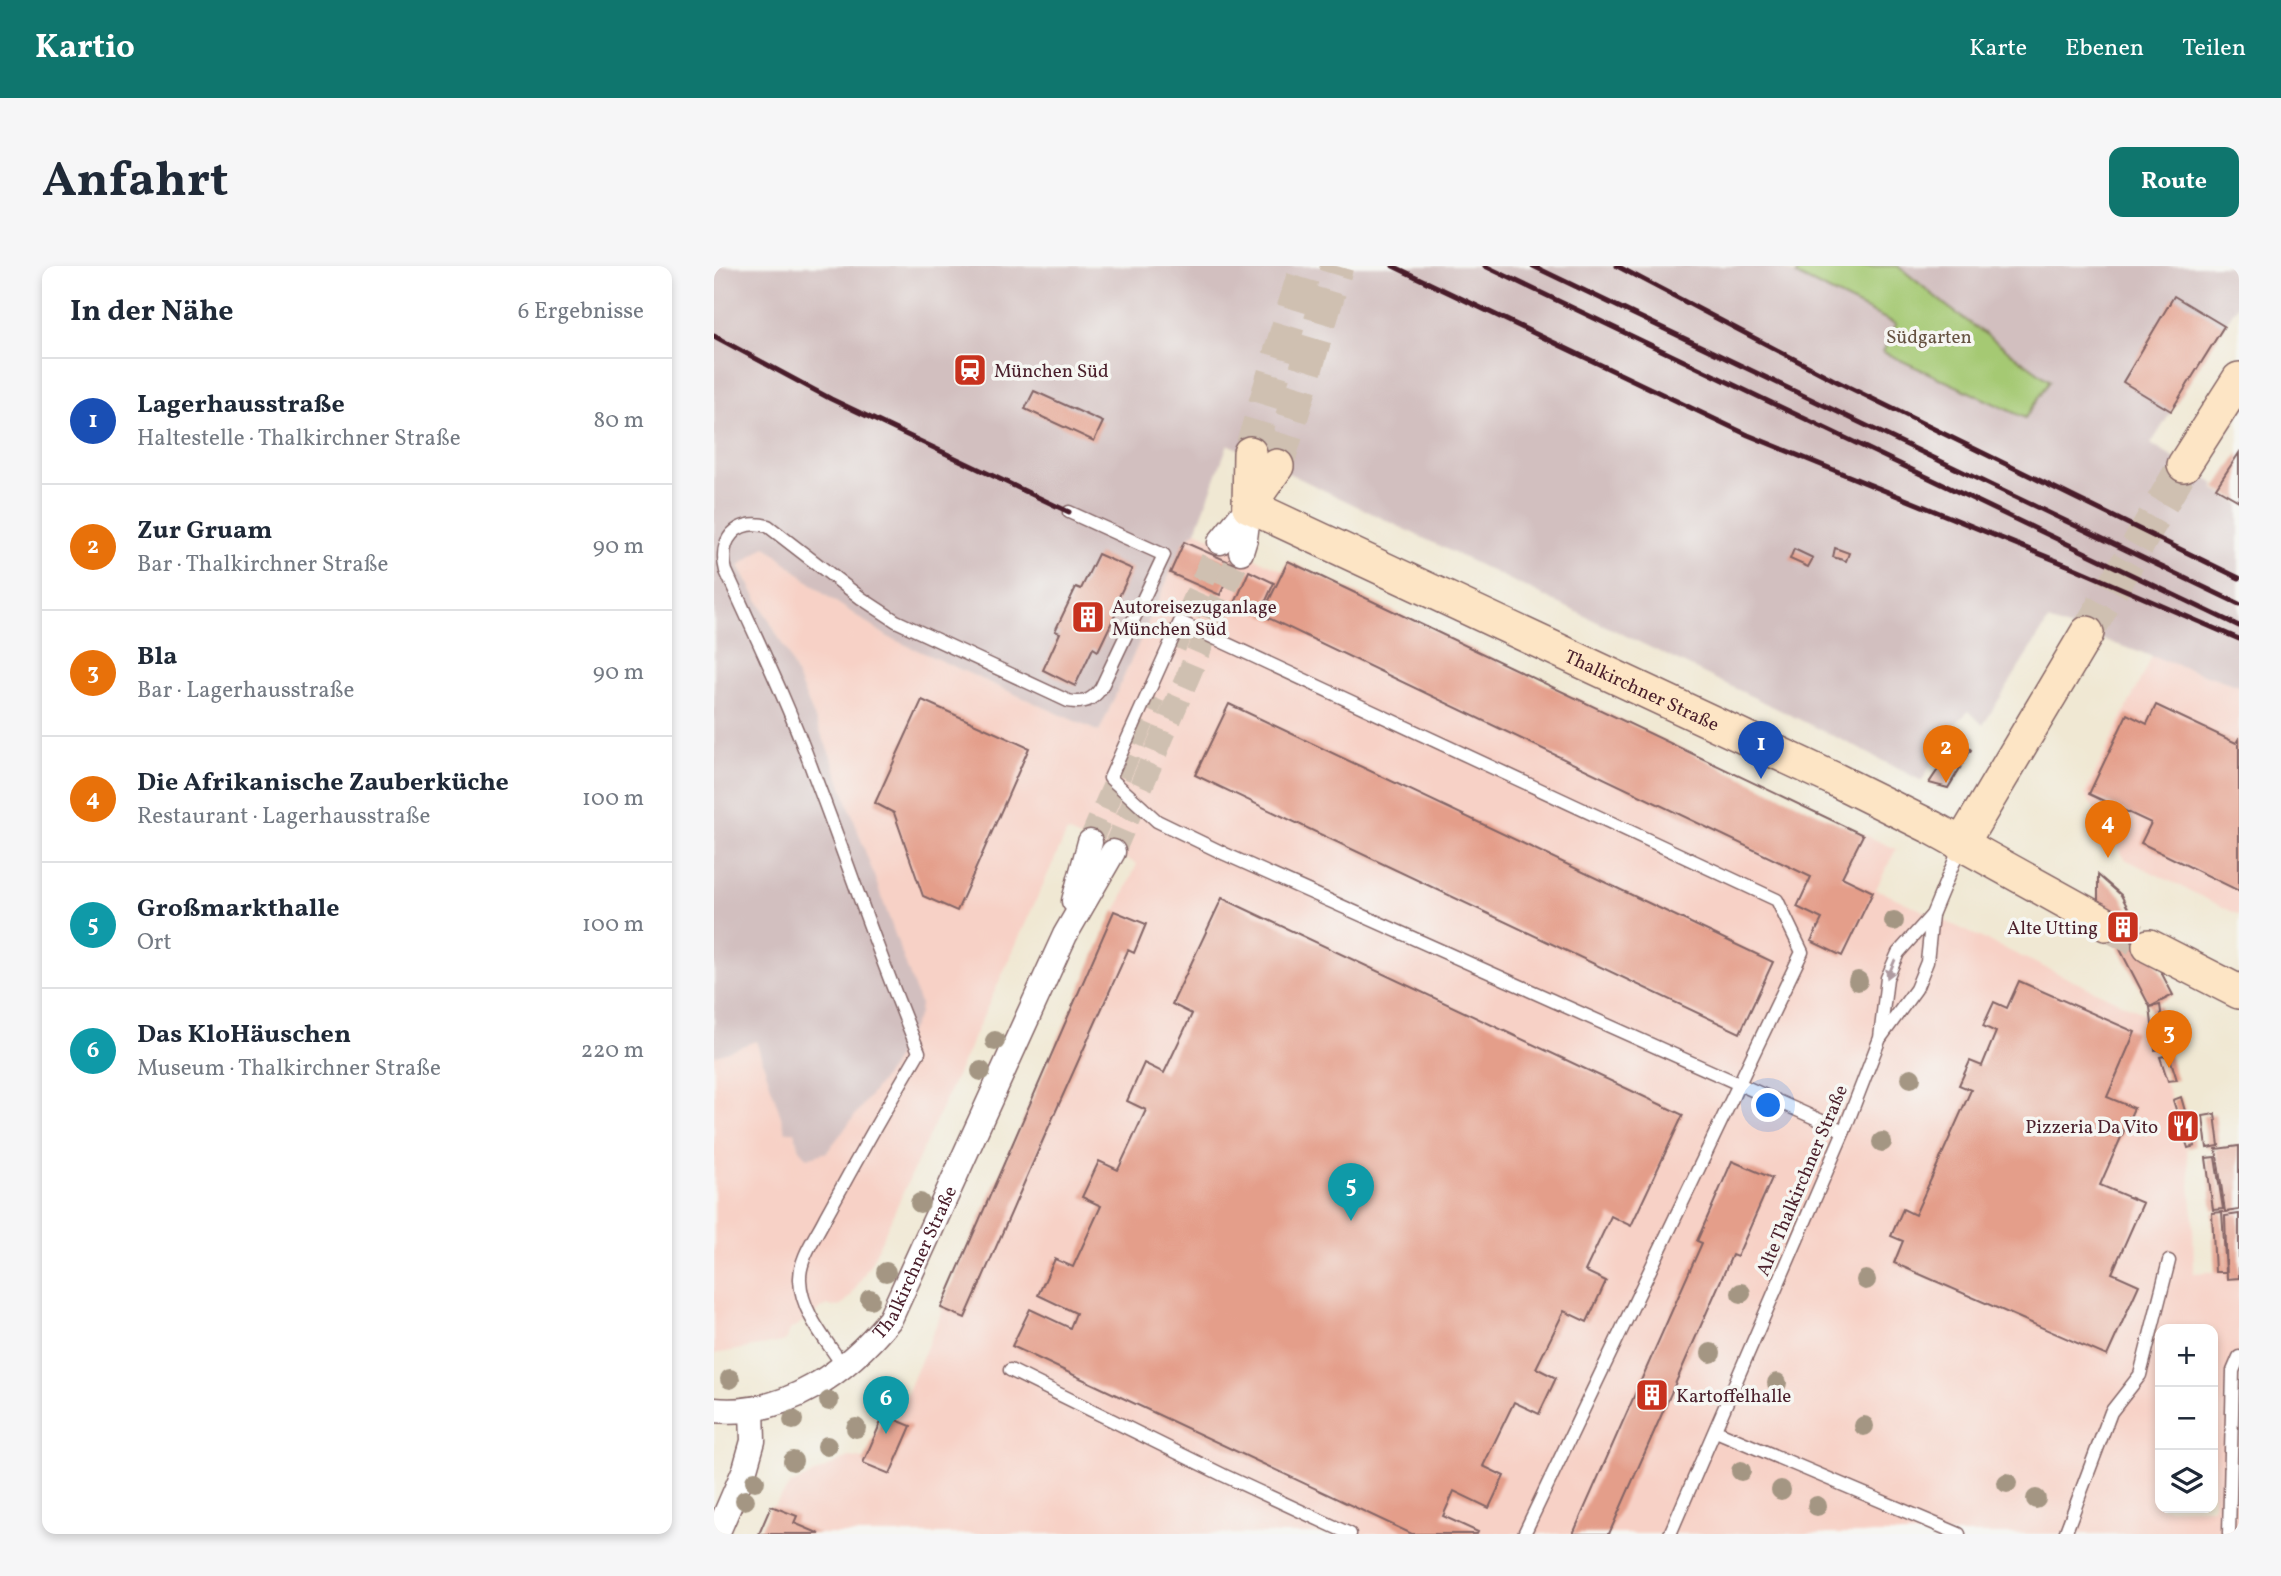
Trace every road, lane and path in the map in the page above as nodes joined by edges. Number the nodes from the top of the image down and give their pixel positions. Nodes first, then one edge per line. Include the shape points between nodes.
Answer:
1 (2239, 379) edge
2 (1264, 460) tunnel mouth
3 (2184, 465) tunnel mouth
4 (1249, 506) junction
5 (1069, 512) dead end
6 (1230, 547) tunnel mouth
7 (2087, 633) tunnel mouth
8 (1090, 842) tunnel mouth
9 (1961, 845) junction
10 (1112, 852) tunnel mouth
11 (1932, 915) junction
12 (2106, 924) tunnel mouth
13 (1065, 935) junction
14 (2148, 946) tunnel mouth
15 (2239, 992) edge
16 (1881, 1038) junction
17 (1740, 1085) junction
18 (1844, 1131) junction
19 (2169, 1261) dead end
20 (2239, 1357) edge
21 (843, 1366) junction
22 (1010, 1370) dead end
23 (714, 1410) edge
24 (752, 1410) junction
25 (1716, 1431) junction
26 (717, 1534) edge
27 (1350, 1534) edge
28 (1524, 1534) edge
29 (1670, 1534) edge
30 (1959, 1534) edge
31 (2065, 1534) edge
32 (2229, 1534) edge

1 - 3 street
2 - 4 street via 1248,470
4 - 6 street
4 - 9 street, Thalkirchner Straße via 1799,762
5 - 21 lane via 1164,555 1101,688 1094,698 1077,703 896,621 768,526 744,526 734,532 722,556 813,769 919,1052 801,1270 803,1298
7 - 9 street
8 - 13 street, Thalkirchner Straße
9 - 11 lane, Alte Thalkirchner Straße
9 - 12 street, Thalkirchner Straße
10 - 13 street, Thalkirchner Straße
11 - 16 lane via 1927,962 1920,980
11 -> 16 lane, Alte Thalkirchner Straße via 1898,953 1887,978
13 - 21 street, Thalkirchner Straße via 890,1319
14 - 15 street
16 - 18 lane, Alte Thalkirchner Straße
17 - 17 lane via 1157,821 1110,778 1180,622 1777,900 1802,952
17 - 18 lane
17 - 28 lane
18 - 25 lane, Alte Thalkirchner Straße
19 - 31 lane via 2140,1375 2112,1412
20 - 32 lane via 2233,1371
21 - 24 street, Thalkirchner Straße via 796,1396
22 - 27 lane
23 - 24 street, Thalkirchner Straße
24 - 26 street via 753,1441
25 - 29 lane, Alte Thalkirchner Straße
25 - 30 lane

